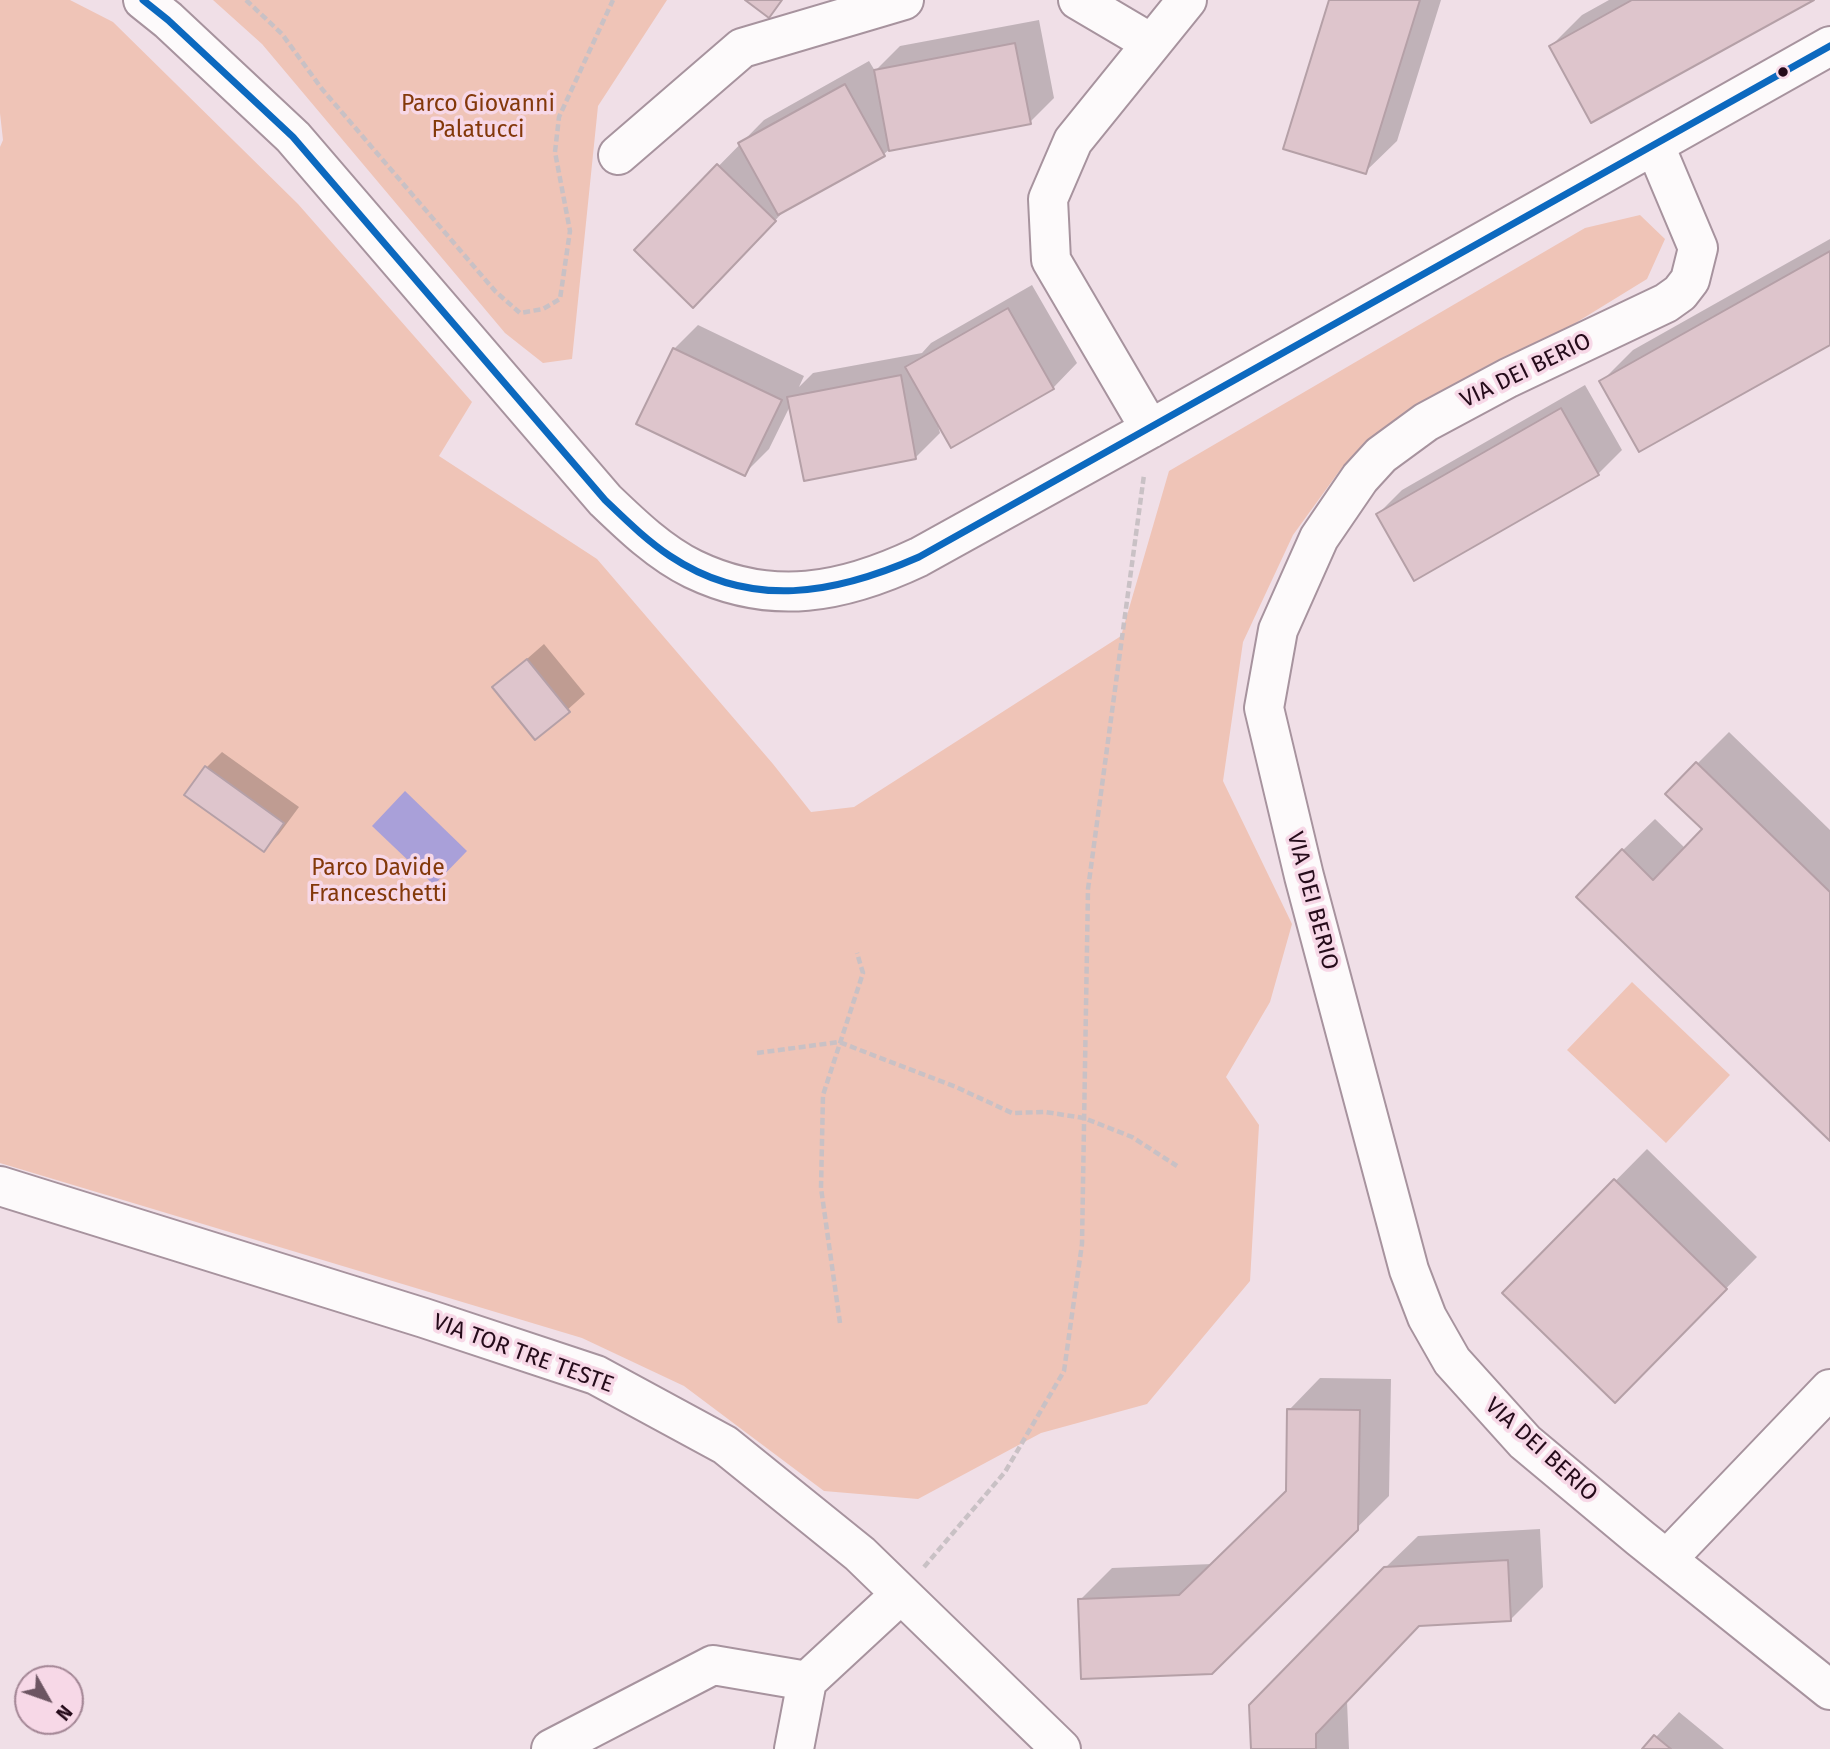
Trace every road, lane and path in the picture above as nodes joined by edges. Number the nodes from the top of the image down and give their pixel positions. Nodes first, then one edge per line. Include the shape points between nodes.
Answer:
1 (143, 0) edge
2 (246, 0) edge
3 (613, 0) edge
4 (904, 0) edge
5 (1078, 0) edge
6 (1187, 0) edge
7 (1152, 43) junction
8 (1830, 46) edge
9 (1655, 146) junction
10 (618, 156) dead end
11 (1150, 429) junction
12 (857, 953) dead end
13 (839, 1042) junction
14 (757, 1053) dead end
15 (1084, 1118) junction
16 (1177, 1166) dead end
17 (0, 1186) edge
18 (840, 1323) dead end
19 (1830, 1389) edge
20 (1668, 1558) junction
21 (901, 1594) junction
22 (807, 1681) junction
23 (1830, 1690) edge
24 (551, 1749) edge
25 (794, 1749) edge
26 (1061, 1749) edge

1 - 11 street via 293,137 605,500 632,526 691,568 730,584 771,592 843,586 879,576
2 - 3 path via 282,34 322,89 495,291 520,313 543,309 560,299 569,231 555,152 559,117
4 - 10 street via 743,48
5 - 7 street
6 - 7 street
7 - 11 street via 1073,141 1048,199 1051,260
8 - 9 street
9 - 11 street
9 - 20 street, VIA DEI BERIO via 1698,248 1690,280 1666,303 1438,415 1381,455 1360,478 1308,558 1278,630 1264,708 1405,1258 1427,1317 1452,1361 1525,1442
11 - 15 path via 1088,889
12 - 13 path via 863,973
13 - 14 path
13 - 15 path via 1012,1113
13 - 18 path via 823,1094 821,1188
15 - 16 path via 1132,1137
15 - 21 path via 1082,1244 1065,1371 1004,1472
17 - 21 street, VIA TOR TRE TESTE via 596,1375 725,1444 860,1554
19 - 20 street
20 - 23 street, VIA DEI BERIO
21 - 22 street
21 - 26 street, VIA TOR TRE TESTE
22 - 24 street via 713,1665
22 - 25 street

